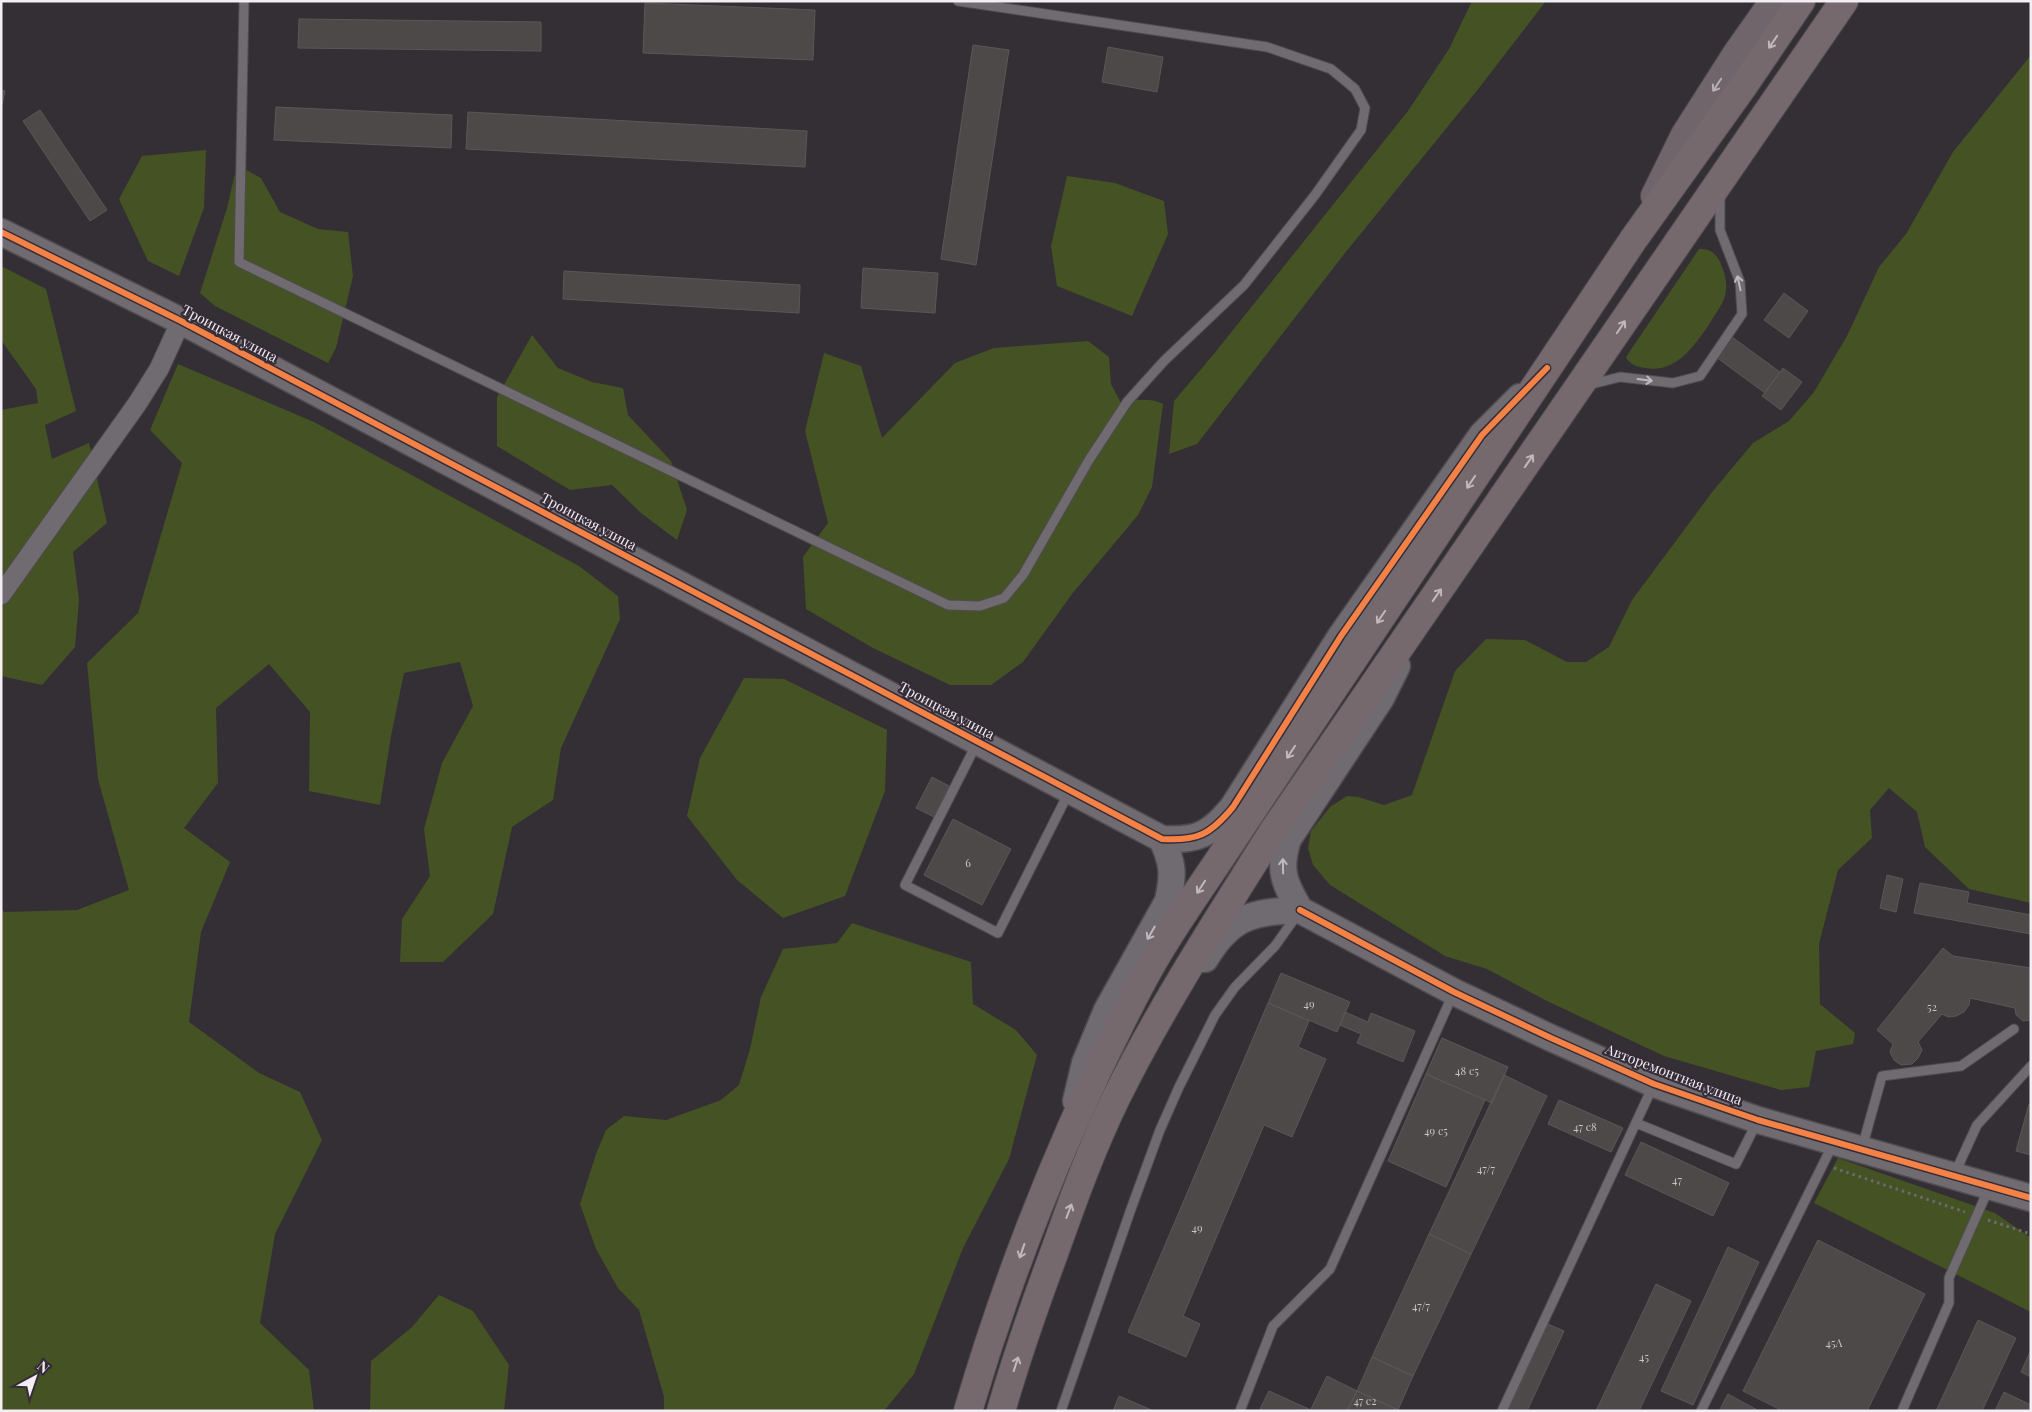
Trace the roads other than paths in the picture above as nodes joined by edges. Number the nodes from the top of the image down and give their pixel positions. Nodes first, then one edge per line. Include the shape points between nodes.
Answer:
1 (244, 1) edge
2 (958, 1) edge
3 (1774, 1) edge
4 (1801, 1) edge
5 (1844, 1) edge
6 (1859, 1) edge
7 (1743, 150) junction
8 (1721, 182) junction
9 (1, 232) edge
10 (1633, 240) junction
11 (182, 321) junction
12 (1547, 368) junction
13 (1580, 387) junction
14 (1, 595) edge
15 (1418, 623) junction
16 (978, 741) junction
17 (1070, 790) junction
18 (1162, 838) junction
19 (1300, 910) junction
20 (1454, 992) junction
21 (2014, 1029) dead end
22 (2031, 1066) edge
23 (1654, 1084) junction
24 (1116, 1098) junction
25 (1758, 1120) junction
26 (1636, 1123) junction
27 (1066, 1140) junction
28 (1862, 1151) junction
29 (1827, 1153) junction
30 (1954, 1175) junction
31 (1990, 1186) junction
32 (2031, 1198) edge
33 (968, 1411) edge
34 (1001, 1411) edge
35 (1061, 1411) edge
36 (1240, 1411) edge
37 (1502, 1411) edge
38 (1701, 1411) edge
39 (1902, 1411) edge

1 - 2 lane via 239,262 948,604 980,606 1004,598 1023,575 1089,460 1127,402 1164,361 1244,285 1315,195 1360,130 1365,108 1355,89 1331,69 1267,47
3 -> 10 main road via 1685,135
4 -> 10 highway
5 - 7 highway
6 - 7 main road
7 - 8 highway
13 -> 8 highway
13 -> 8 lane via 1620,377 1673,383 1700,376 1706,368 1742,314 1740,282 1720,230
9 - 11 street, Троицкая улица
10 - 12 highway
11 - 14 street via 160,369 137,404
11 - 16 street, Троицкая улица
12 - 18 street via 1482,435 1342,636 1221,822 1202,836 1182,840
12 -> 27 highway via 1177,923 1139,987
15 -> 13 highway
19 -> 15 street via 1282,873 1282,856 1288,839 1381,698
15 - 24 highway via 1269,839 1205,940
16 - 17 street, Троицкая улица
16 - 17 lane via 905,885 998,932
17 - 18 street, Троицкая улица
18 -> 27 street via 1172,863 1168,901 1107,1010 1085,1063
19 - 20 street, Авторемонтная улица
19 - 24 street via 1253,915 1234,923 1213,945 1151,1050
19 - 35 lane via 1275,946 1234,987 1215,1014 1179,1087 1131,1209
20 - 23 street, Авторемонтная улица
20 - 36 lane via 1330,1269 1274,1326
21 - 28 lane via 1961,1066 1882,1076
22 - 30 lane via 1977,1125
23 - 25 street, Авторемонтная улица
23 - 26 lane
34 -> 24 highway via 1063,1226
25 - 26 lane via 1736,1164
25 - 29 street, Авторемонтная улица
26 - 37 lane
27 -> 33 highway via 1036,1214
28 - 29 street, Авторемонтная улица
28 - 30 street, Авторемонтная улица
29 - 38 lane
30 - 31 street, Авторемонтная улица
31 - 32 street, Авторемонтная улица
31 - 39 lane via 1949,1278 1950,1303

